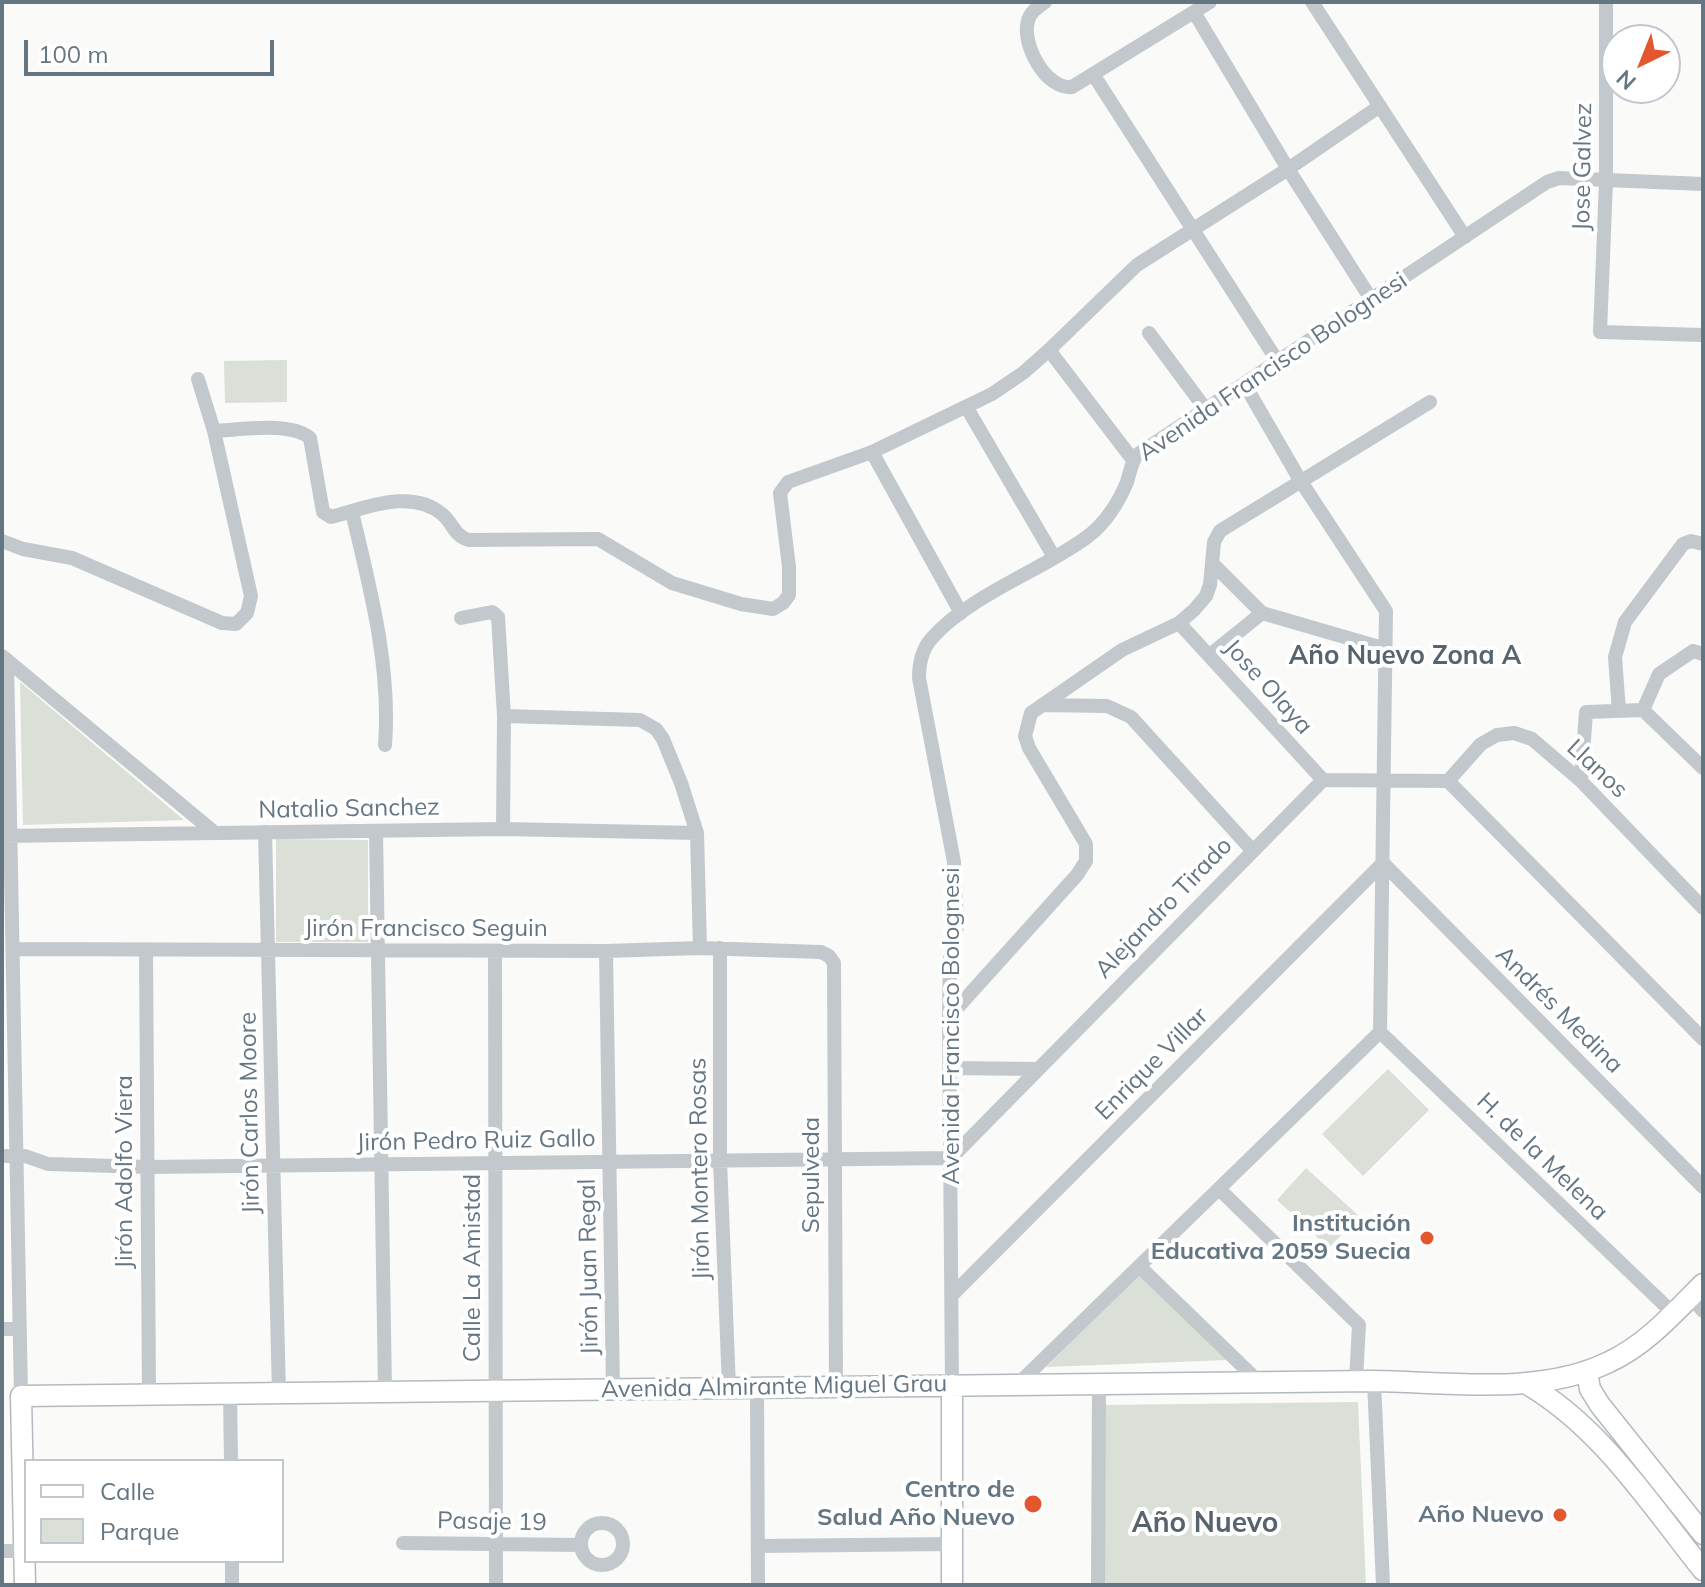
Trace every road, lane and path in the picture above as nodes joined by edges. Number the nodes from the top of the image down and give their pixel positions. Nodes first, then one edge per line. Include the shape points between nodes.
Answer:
1 (1043, 2) edge
2 (1210, 2) edge
3 (1312, 2) edge
4 (1606, 2) edge
5 (1194, 12) junction
6 (1093, 74) junction
7 (1380, 106) junction
8 (1288, 169) junction
9 (1606, 181) junction
10 (1703, 184) edge
11 (1191, 230) junction
12 (1465, 237) junction
13 (1371, 299) junction
14 (1149, 333) dead end
15 (1703, 335) edge
16 (1049, 350) junction
17 (1278, 362) junction
18 (198, 379) dead end
19 (1245, 385) junction
20 (1430, 402) dead end
21 (967, 408) junction
22 (1207, 411) junction
23 (214, 431) junction
24 (872, 452) junction
25 (1133, 460) junction
26 (1300, 480) junction
27 (352, 512) junction
28 (2, 541) edge
29 (1703, 544) edge
30 (1054, 557) junction
31 (1214, 565) junction
32 (961, 613) junction
33 (1262, 613) junction
34 (461, 618) dead end
35 (1179, 623) junction
36 (1386, 649) junction
37 (1703, 654) edge
38 (1210, 655) junction
39 (4, 658) edge
40 (1041, 705) junction
41 (1643, 710) junction
42 (1619, 711) junction
43 (504, 716) junction
44 (385, 745) dead end
45 (1703, 768) edge
46 (1323, 780) junction
47 (1384, 781) junction
48 (1448, 781) junction
49 (1581, 781) junction
50 (503, 829) junction
51 (376, 831) junction
52 (265, 832) junction
53 (215, 833) junction
54 (697, 833) junction
55 (6, 836) edge
56 (1252, 850) junction
57 (1383, 863) junction
58 (1703, 908) edge
59 (700, 948) junction
60 (720, 948) junction
61 (13, 949) junction
62 (146, 950) junction
63 (268, 950) junction
64 (378, 951) junction
65 (495, 951) junction
66 (606, 951) junction
67 (834, 963) joint
68 (949, 1017) junction
69 (1380, 1032) junction
70 (1703, 1039) edge
71 (950, 1068) junction
72 (1038, 1069) junction
73 (9, 1156) edge
74 (951, 1158) junction
75 (834, 1159) junction
76 (720, 1160) junction
77 (610, 1162) junction
78 (495, 1163) junction
79 (382, 1164) junction
80 (273, 1166) junction
81 (147, 1167) junction
82 (1703, 1187) edge
83 (1219, 1189) junction
84 (1139, 1266) junction
85 (951, 1296) junction
86 (1699, 1297) edge
87 (1674, 1314) junction
88 (2, 1329) edge
89 (20, 1329) junction
90 (1587, 1372) junction
91 (1365, 1381) junction
92 (1259, 1382) junction
93 (1099, 1384) junction
94 (1527, 1384) junction
95 (952, 1385) junction
96 (1017, 1385) junction
97 (836, 1387) junction
98 (729, 1388) junction
99 (757, 1388) junction
100 (613, 1389) junction
101 (496, 1390) junction
102 (385, 1391) junction
103 (230, 1393) junction
104 (279, 1393) junction
105 (149, 1394) junction
106 (21, 1396) junction
107 (231, 1459) edge
108 (24, 1512) edge
109 (1703, 1534) edge
110 (403, 1543) dead end
111 (496, 1544) junction
112 (952, 1544) junction
113 (581, 1545) dead end
114 (758, 1546) junction
115 (2, 1551) edge
116 (24, 1551) edge
117 (25, 1563) edge
118 (232, 1563) edge
119 (1703, 1570) edge
120 (25, 1585) edge
121 (232, 1585) edge
122 (496, 1585) edge
123 (758, 1585) edge
124 (952, 1585) edge
125 (1098, 1585) edge
126 (1383, 1585) edge

1 - 6 street via 1026,29 1040,68 1064,88
2 - 5 street
3 - 7 street
4 - 9 street, Jose Galvez
5 - 6 street
5 - 8 street
6 - 11 street
7 - 8 street
7 - 12 street
8 - 11 street
8 - 13 street
9 - 10 street, Avenida Francisco Bolognesi
9 - 12 street, Avenida Francisco Bolognesi via 1547,182
9 - 15 street, Jose Galvez via 1600,332
11 - 16 street via 1137,265
11 - 17 street
12 - 13 street, Avenida Francisco Bolognesi
13 - 17 street, Avenida Francisco Bolognesi
14 - 22 street
16 - 21 street
16 - 25 street
17 - 19 street, Avenida Francisco Bolognesi
18 - 23 street
19 - 22 street, Avenida Francisco Bolognesi
19 - 26 street
20 - 26 street
21 - 24 street
21 - 30 street
22 - 25 street, Avenida Francisco Bolognesi
23 - 27 street via 302,431 310,438 323,512 331,517
23 - 28 street via 251,596 247,613 236,624 222,623 72,558
24 - 27 street via 782,486 789,595 773,609 672,583 598,539 469,540 461,538 442,514 414,500
24 - 32 street
25 - 30 street, Avenida Francisco Bolognesi via 1121,497 1109,514 1089,536
26 - 31 street via 1220,531
26 - 36 street via 1386,611
27 - 44 street via 379,632 388,708
29 - 42 street via 1683,544 1625,622 1615,657
30 - 32 street, Avenida Francisco Bolognesi
31 - 33 street
31 - 35 street via 1206,596
32 - 68 street, Avenida Francisco Bolognesi via 932,638 919,663 954,862 957,927 950,956
33 - 36 street
33 - 38 street
34 - 43 street via 492,612 498,617
35 - 38 street, Jose Olaya
35 - 40 street via 1122,650
36 - 47 street
37 - 41 street via 1693,651 1659,674
38 - 46 street, Jose Olaya
39 - 53 street
39 - 55 street
40 - 56 street via 1107,706 1131,717
40 - 68 street via 1031,713 1025,736 1086,844 1086,861
41 - 42 street
41 - 45 street
42 - 49 street via 1585,714
43 - 50 street
43 - 54 street via 648,723 663,739
46 - 47 street
46 - 56 street, Alejandro Tirado
47 - 48 street
47 - 57 street
48 - 49 street, Llanos via 1481,744 1514,733 1532,739
48 - 70 street
49 - 58 street, Llanos
50 - 51 street, Natalio Sanchez
50 - 54 street, Natalio Sanchez
51 - 52 street, Natalio Sanchez
51 - 64 street
52 - 53 street, Natalio Sanchez
52 - 63 street, Jirón Carlos Moore
53 - 55 street, Natalio Sanchez
54 - 59 street
55 - 61 street
56 - 72 street, Alejandro Tirado
57 - 69 street
57 - 82 street, Andrés Medina
57 - 85 street, Enrique Villar
59 - 60 street, Jirón Francisco Seguin
59 - 66 street, Jirón Francisco Seguin
60 - 67 street, Jirón Francisco Seguin via 821,952
60 - 76 street, Jirón Montero Rosas
61 - 62 street, Jirón Francisco Seguin
61 - 73 street
62 - 63 street, Jirón Francisco Seguin
62 - 81 street, Jirón Adolfo Viera
63 - 64 street, Jirón Francisco Seguin
63 - 80 street, Jirón Carlos Moore
64 - 65 street, Jirón Francisco Seguin
64 - 79 street
65 - 66 street, Jirón Francisco Seguin
65 - 78 street, Calle La Amistad
66 - 77 street, Jirón Juan Regal
67 - 75 street, Sepulveda
68 - 71 street, Avenida Francisco Bolognesi
69 - 83 street
69 - 87 street, H. de la Melena
71 - 72 street
71 - 74 street, Avenida Francisco Bolognesi
72 - 74 street, Alejandro Tirado
73 - 81 street, Jirón Pedro Ruiz Gallo via 48,1164
73 - 89 street
74 - 75 street, Jirón Pedro Ruiz Gallo
74 - 85 street, Avenida Francisco Bolognesi
75 - 76 street, Jirón Pedro Ruiz Gallo
75 - 97 street, Sepulveda
76 - 77 street, Jirón Pedro Ruiz Gallo
76 - 98 street, Jirón Montero Rosas
77 - 78 street, Jirón Pedro Ruiz Gallo
77 - 100 street, Jirón Juan Regal
78 - 79 street, Jirón Pedro Ruiz Gallo
78 - 101 street, Calle La Amistad
79 - 80 street, Jirón Pedro Ruiz Gallo
79 - 102 street
80 - 81 street, Jirón Pedro Ruiz Gallo
80 - 104 street, Jirón Carlos Moore
81 - 105 street, Jirón Adolfo Viera
83 - 84 street
83 - 91 street via 1359,1325
84 - 92 street
84 - 96 street
85 - 95 street, Avenida Francisco Bolognesi
86 - 87 street, Avenida Almirante Miguel Grau
87 - 90 street, Avenida Almirante Miguel Grau via 1637,1346
88 - 89 street
89 - 106 street
90 - 94 street, Avenida Almirante Miguel Grau
90 - 109 street via 1600,1405
91 - 92 street, Avenida Almirante Miguel Grau
91 - 94 street, Avenida Almirante Miguel Grau
91 - 126 street
92 - 93 street, Avenida Almirante Miguel Grau
93 - 96 street, Avenida Almirante Miguel Grau
93 - 125 street
94 - 119 street via 1583,1425
95 - 96 street, Avenida Almirante Miguel Grau
95 - 97 street, Avenida Almirante Miguel Grau
95 - 112 street, Avenida Francisco Bolognesi
97 - 99 street, Avenida Almirante Miguel Grau
98 - 99 street, Avenida Almirante Miguel Grau
98 - 100 street, Avenida Almirante Miguel Grau
99 - 114 street
100 - 101 street, Avenida Almirante Miguel Grau
101 - 102 street, Avenida Almirante Miguel Grau
101 - 111 street, Calle La Amistad
102 - 104 street, Avenida Almirante Miguel Grau
103 - 104 street, Avenida Almirante Miguel Grau
103 - 105 street, Avenida Almirante Miguel Grau
103 - 107 street
105 - 106 street, Avenida Almirante Miguel Grau
106 - 108 street
110 - 111 street, Pasaje 19
111 - 113 street, Pasaje 19
111 - 122 street, Calle La Amistad
112 - 114 street
112 - 124 street, Avenida Francisco Bolognesi
114 - 123 street
115 - 116 street
117 - 120 street
118 - 121 street

